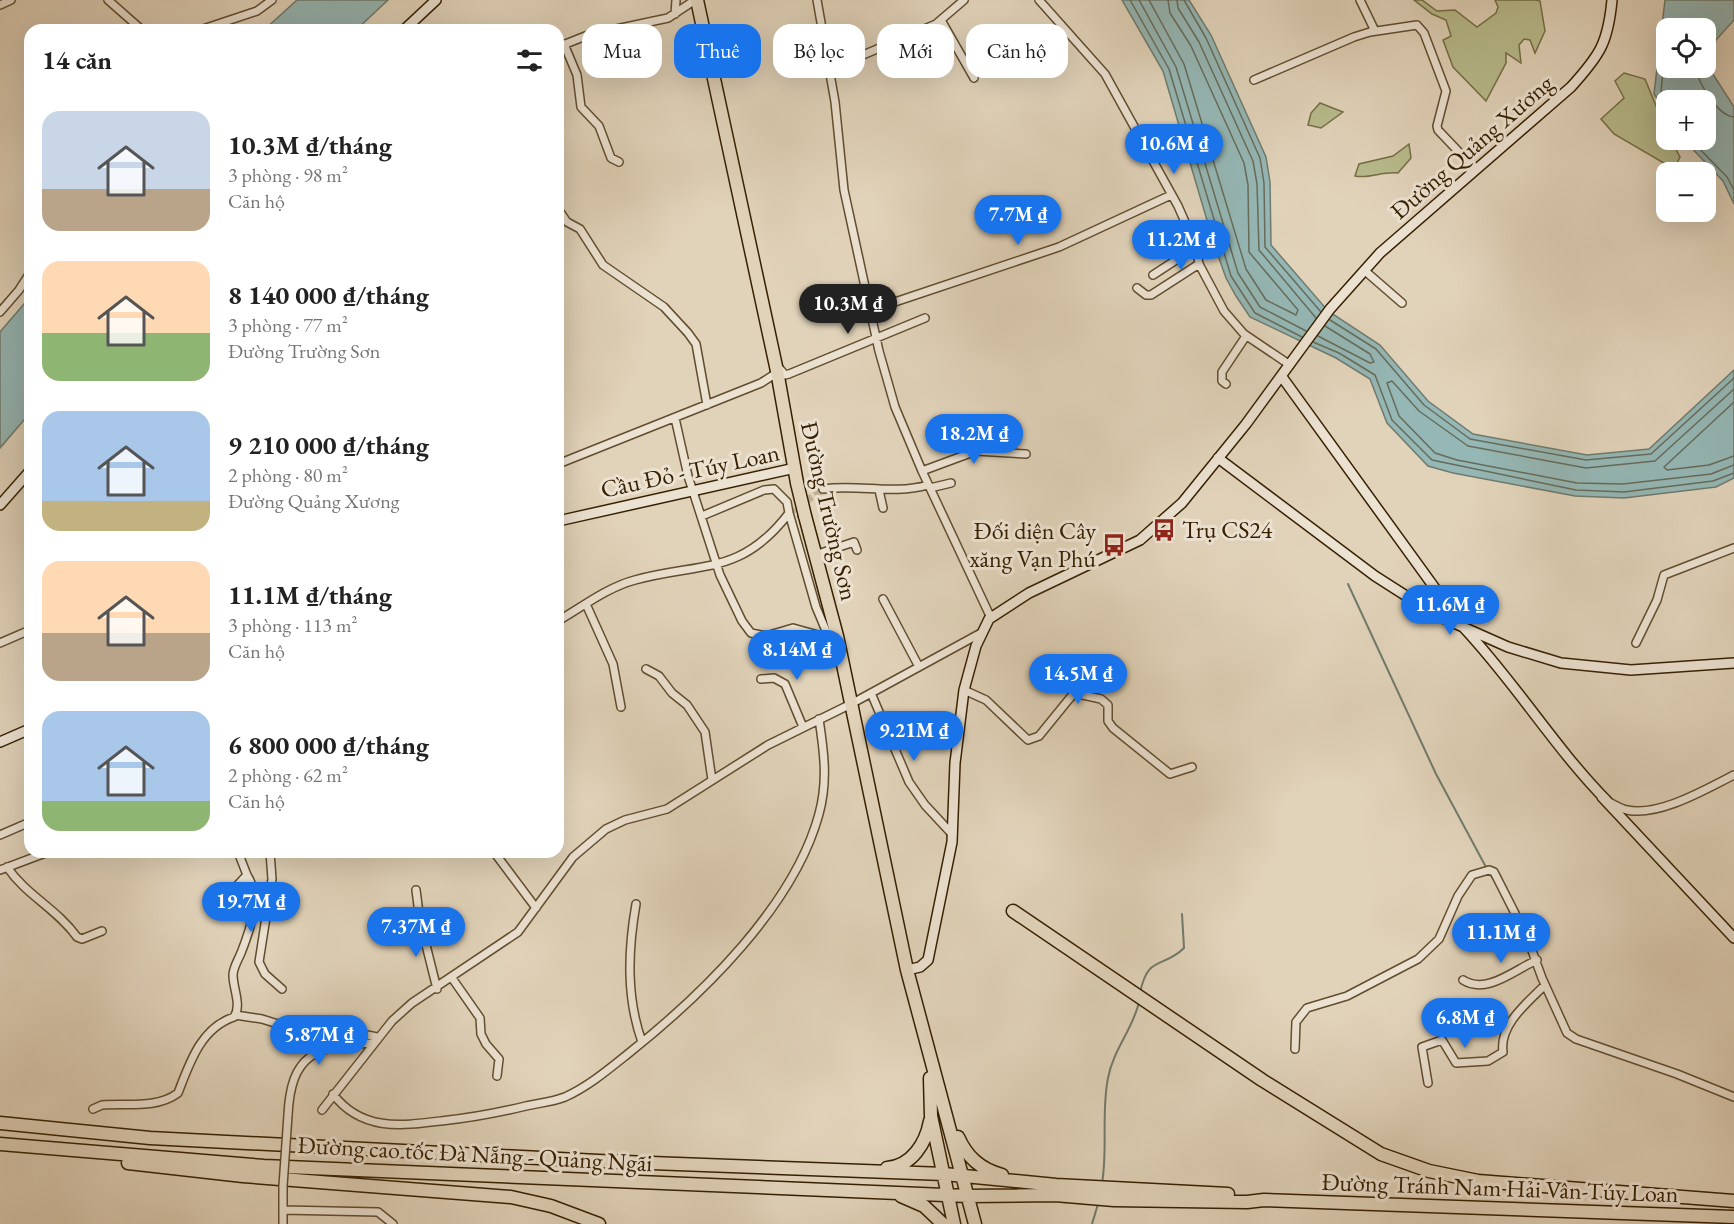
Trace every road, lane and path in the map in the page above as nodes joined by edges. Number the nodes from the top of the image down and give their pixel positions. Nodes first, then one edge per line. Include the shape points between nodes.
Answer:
1 (11, 0) edge
2 (108, 0) edge
3 (272, 0) edge
4 (436, 0) edge
5 (676, 0) edge
6 (818, 0) edge
7 (964, 0) edge
8 (1039, 0) edge
9 (1360, 0) edge
10 (1612, 0) edge
11 (697, 4) edge
12 (0, 5) edge
13 (675, 14) junction
14 (941, 20) junction
15 (135, 24) edge
16 (224, 24) edge
17 (411, 24) edge
18 (822, 24) edge
19 (1375, 31) junction
20 (564, 45) edge
21 (564, 51) edge
22 (865, 55) edge
23 (966, 64) edge
24 (831, 78) edge
25 (1254, 80) dead end
26 (619, 162) dead end
27 (1475, 169) junction
28 (1171, 195) junction
29 (564, 218) edge
30 (1196, 247) junction
31 (1199, 264) junction
32 (1364, 270) junction
33 (1153, 275) dead end
34 (24, 282) edge
35 (1137, 288) dead end
36 (1402, 303) dead end
37 (871, 310) junction
38 (0, 312) edge
39 (925, 318) dead end
40 (1246, 336) junction
41 (876, 337) junction
42 (1292, 362) junction
43 (777, 371) junction
44 (1282, 377) junction
45 (1226, 384) dead end
46 (707, 405) junction
47 (675, 418) junction
48 (1026, 454) dead end
49 (1218, 458) junction
50 (564, 462) edge
51 (795, 468) junction
52 (922, 471) junction
53 (24, 478) edge
54 (951, 483) dead end
55 (929, 486) junction
56 (824, 489) tunnel mouth
57 (694, 490) junction
58 (879, 490) junction
59 (0, 505) edge
60 (883, 508) dead end
61 (789, 513) junction
62 (702, 516) junction
63 (564, 520) edge
64 (1734, 548) edge
65 (857, 550) dead end
66 (815, 555) junction
67 (718, 566) junction
68 (883, 599) dead end
69 (586, 604) junction
70 (564, 617) edge
71 (991, 618) junction
72 (1463, 627) junction
73 (24, 633) edge
74 (981, 633) junction
75 (830, 638) junction
76 (0, 643) edge
77 (1636, 643) dead end
78 (841, 654) junction
79 (1734, 663) edge
80 (918, 665) junction
81 (646, 669) dead end
82 (761, 679) dead end
83 (964, 690) junction
84 (871, 693) junction
85 (851, 704) junction
86 (621, 707) dead end
87 (819, 719) junction
88 (802, 727) junction
89 (24, 731) edge
90 (0, 741) edge
91 (1192, 766) dead end
92 (1580, 774) junction
93 (1734, 775) edge
94 (712, 780) junction
95 (1607, 801) joint
96 (24, 825) edge
97 (952, 834) junction
98 (0, 835) edge
99 (32, 858) edge
100 (240, 858) edge
101 (270, 858) edge
102 (498, 858) edge
103 (4, 868) edge
104 (247, 875) junction
105 (234, 889) dead end
106 (416, 890) dead end
107 (636, 904) dead end
108 (536, 908) junction
109 (1015, 913) dead end
110 (420, 921) junction
111 (102, 932) dead end
112 (400, 936) dead end
113 (1734, 938) edge
114 (1537, 960) junction
115 (907, 970) junction
116 (452, 978) junction
117 (1463, 980) dead end
118 (1545, 984) junction
119 (282, 989) dead end
120 (437, 989) junction
121 (235, 1015) junction
122 (375, 1040) junction
123 (642, 1042) junction
124 (1295, 1049) dead end
125 (930, 1066) junction
126 (497, 1076) dead end
127 (1428, 1083) dead end
128 (333, 1094) junction
129 (1734, 1097) edge
130 (93, 1109) dead end
131 (322, 1110) dead end
132 (947, 1114) junction
133 (931, 1116) junction
134 (0, 1123) edge
135 (0, 1144) edge
136 (38, 1148) junction
137 (841, 1170) junction
138 (944, 1174) junction
139 (963, 1177) junction
140 (1056, 1185) junction
141 (840, 1190) junction
142 (1087, 1191) junction
143 (948, 1194) junction
144 (968, 1196) junction
145 (1264, 1200) junction
146 (1734, 1202) edge
147 (283, 1210) junction
148 (1734, 1217) edge
149 (283, 1224) edge
150 (393, 1224) edge
151 (599, 1224) edge
152 (943, 1224) edge
153 (954, 1224) edge
154 (975, 1224) edge

1 - 12 street
2 - 15 street
3 - 16 street via 257,11
4 - 17 street
5 - 13 street
6 - 18 street
7 - 14 street
8 - 28 street via 1105,74
9 - 19 street
10 - 27 street, Đường Quảng Xương via 1609,32 1590,66
11 - 13 street
11 - 43 highway, Đường Trường Sơn
13 - 20 street via 588,34
14 - 22 street
14 - 23 street
19 - 25 street via 1326,47
19 - 27 street via 1418,25 1424,33 1446,92 1438,130
21 - 26 street via 577,75 581,107 599,126 611,158
24 - 37 street via 844,190
27 - 32 street, Đường Quảng Xương
28 - 30 street
28 - 37 street via 1059,247
29 - 46 street via 580,229 603,266 664,307 688,333 696,344
30 - 31 street
30 - 33 street
31 - 35 street via 1151,295
31 - 40 street via 1224,311
32 - 36 street
32 - 42 street, Đường Quảng Xương
34 - 38 street
37 - 41 street
39 - 41 street
40 - 42 street
40 - 45 street via 1222,372
41 - 43 street via 785,375
41 - 52 street via 895,407
42 - 44 street
43 - 46 street via 761,383
43 - 51 highway, Đường Trường Sơn
44 - 49 street
44 - 72 street
46 - 47 street
47 - 50 street
47 - 57 street
48 - 52 street via 976,451
49 - 71 street via 1182,503 1140,540 1029,593
49 - 72 street via 1375,576 1436,615
51 - 57 street, Cầu Đỏ - Túy Loan
51 - 66 highway, Đường Trường Sơn, bridge
52 - 55 street
53 - 59 street
54 - 55 street
55 - 58 street
55 - 71 street
56 - 58 street
57 - 62 street
57 - 63 street, Cầu Đỏ - Túy Loan
58 - 60 street
61 - 62 street via 788,502 774,489
61 - 67 street via 747,553
61 - 75 street via 816,607
62 - 67 street
64 - 77 street via 1664,575 1657,600
65 - 66 street via 854,542
66 - 78 highway, Đường Trường Sơn
67 - 69 street via 633,580
67 - 75 street via 751,633 766,636 793,628
68 - 80 street
69 - 70 street
69 - 86 street via 613,664
71 - 74 street
72 - 79 street via 1508,647 1561,663 1631,670
72 - 92 street via 1497,662
73 - 76 street
74 - 80 street
74 - 83 street
75 - 78 street via 832,656
78 - 85 highway, Đường Trường Sơn
80 - 84 street
81 - 94 street via 659,676 687,705 705,732
82 - 88 street via 774,678 785,684
83 - 91 street via 986,700 1031,740 1039,736 1074,693 1101,699 1108,705 1108,721 1113,728 1156,765 1170,774
83 - 97 street
84 - 85 street
84 - 97 street via 909,782
85 - 87 street
85 - 115 highway, Đường Trường Sơn
87 - 88 street
87 - 123 street via 826,767 823,796 798,864 748,937 695,996
88 - 94 street
89 - 90 street
92 - 95 street
92 - 113 street
93 - 95 street via 1656,809 1627,810
94 - 108 street via 667,809 606,829 573,857
96 - 98 street
97 - 115 street via 928,960 920,968
99 - 103 street
100 - 104 street
101 - 119 street via 272,879 260,962 265,974
102 - 108 street
103 - 111 street via 20,886 47,904 77,937
104 - 105 street
104 - 121 street via 254,906 233,973
106 - 110 street
107 - 123 street via 630,957 631,997
108 - 116 street via 518,932
109 - 146 highway via 1381,1154 1430,1171 1478,1181
110 - 112 street via 408,924
110 - 120 street
114 - 117 street via 1493,983 1472,986
114 - 118 street
114 - 124 street via 1494,872 1472,875 1439,939 1418,959 1391,975 1347,996 1307,1008 1296,1022
115 - 125 highway, Đường Trường Sơn
116 - 120 street
116 - 126 street via 480,1018 481,1034 499,1059
118 - 127 street via 1508,1026 1501,1040 1503,1052 1488,1061 1456,1063 1442,1040 1422,1047
118 - 129 street via 1571,1036
120 - 122 street via 412,1004
121 - 122 street via 262,1019 306,1034 362,1034
121 - 130 street via 208,1031 174,1096
122 - 128 street
122 - 147 street, bridge via 324,1051 303,1062 292,1081
123 - 128 street via 568,1096 492,1115 390,1125 348,1111
125 - 132 highway, Đường Trường Sơn
125 - 133 highway, Đường Trường Sơn
128 - 131 street
132 - 139 highway, Đường Trường Sơn
132 - 140 highway via 964,1151 978,1165 1013,1178
133 - 137 highway via 928,1134 905,1163 893,1168
133 - 138 highway, Đường Trường Sơn
134 - 137 highway, Đường cao tốc Đà Nẵng - Quảng Ngãi via 162,1139
135 - 136 highway, Đường cao tốc Đà Nẵng - Quảng Ngãi
136 - 141 highway, Đường cao tốc Đà Nẵng - Quảng Ngãi via 264,1166
136 - 151 highway via 136,1165 511,1197
137 - 138 highway, Đường cao tốc Đà Nẵng - Quảng Ngãi
138 - 139 highway, Đường Tránh Nam Hải Vân-Túy Loan
138 - 143 highway, Đường Trường Sơn
139 - 140 highway, Đường Tránh Nam Hải Vân-Túy Loan
139 - 144 highway, Đường Trường Sơn
140 - 142 highway, Đường Tránh Nam Hải Vân-Túy Loan
141 - 143 highway, Đường cao tốc Đà Nẵng - Quảng Ngãi
141 - 152 highway via 911,1198
142 - 144 highway, Đường Tránh Nam Hải Vân-Túy Loan
142 - 145 highway, Đường Tránh Nam Hải Vân-Túy Loan via 1119,1188 1244,1195
142 - 145 highway, Đường Tránh Nam Hải Vân-Túy Loan via 1114,1200
143 - 144 highway, Đường cao tốc Đà Nẵng - Quảng Ngãi
143 - 153 highway, Đường Trường Sơn
144 - 154 highway, Đường Trường Sơn
145 - 148 highway, Đường Tránh Nam Hải Vân-Túy Loan
147 - 149 street
147 - 150 street via 378,1212

